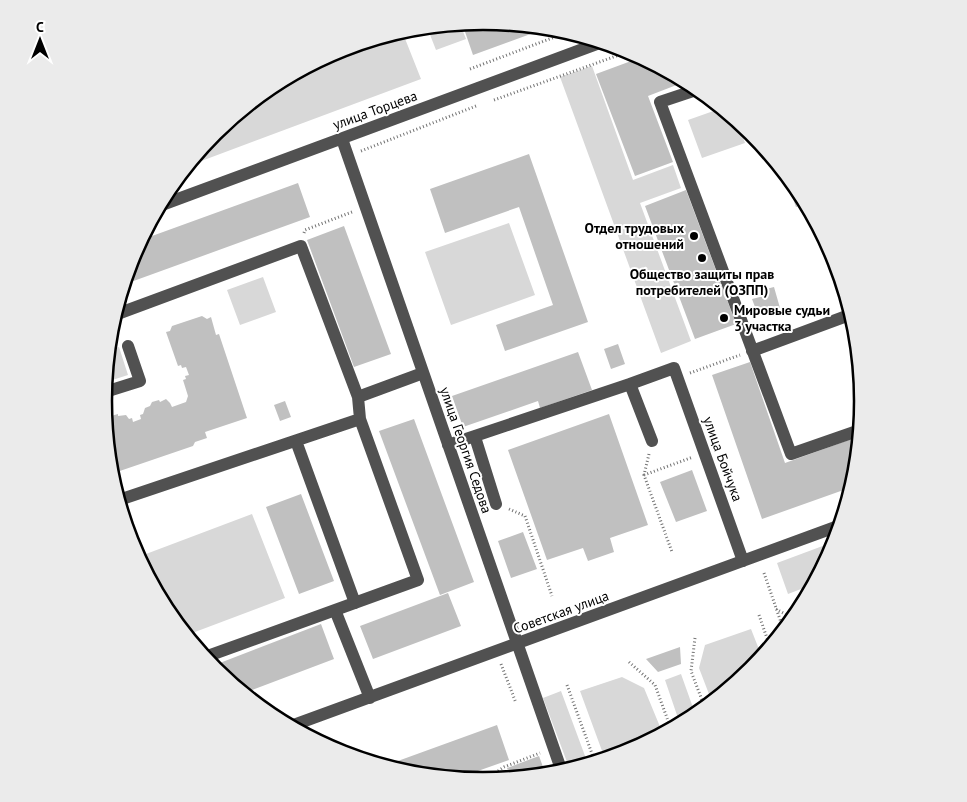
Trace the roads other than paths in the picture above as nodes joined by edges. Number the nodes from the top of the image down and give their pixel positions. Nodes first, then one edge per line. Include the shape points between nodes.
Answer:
1 (591, 46) edge
2 (689, 92) edge
3 (342, 139) junction
4 (171, 202) edge
5 (124, 309) edge
6 (844, 317) edge
7 (128, 346) dead end
8 (752, 350) junction
9 (423, 373) junction
10 (630, 384) junction
11 (112, 390) edge
12 (358, 397) junction
13 (360, 419) junction
14 (853, 432) edge
15 (475, 437) junction
16 (296, 441) junction
17 (652, 441) road end
18 (448, 445) junction
19 (125, 498) edge
20 (496, 504) road end
21 (832, 528) edge
22 (743, 561) junction
23 (355, 603) junction
24 (335, 610) junction
25 (518, 644) junction
26 (213, 654) edge
27 (370, 698) junction
28 (300, 723) edge
29 (559, 764) edge

1 - 3 street, улица Торцева
2 - 8 street via 660,102
3 - 4 street, улица Торцева
3 - 9 street, улица Георгия Седова
5 - 12 street via 301,246
6 - 8 street
7 - 11 street via 140,381
8 - 14 street via 791,454
9 - 12 street
9 - 18 street, улица Георгия Седова
10 - 15 street
10 - 17 street
10 - 22 street, улица Бойчука via 674,368
12 - 13 street
13 - 16 street
13 - 23 street via 418,580
15 - 18 street
15 - 20 street
16 - 19 street
16 - 23 street
18 - 25 street, улица Георгия Седова
21 - 22 street, Советская улица
22 - 25 street, Советская улица
23 - 24 street
24 - 26 street
24 - 27 street
25 - 27 street, Советская улица
25 - 29 street, улица Георгия Седова
27 - 28 street, Советская улица

